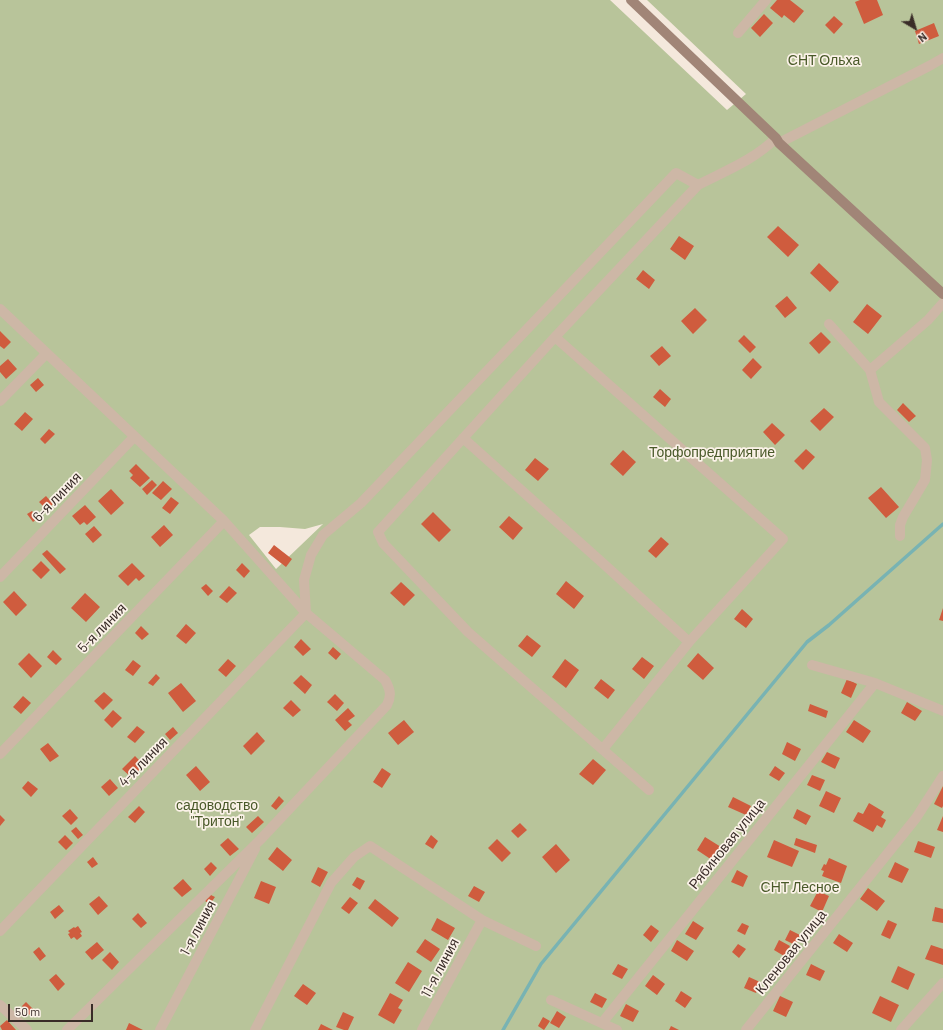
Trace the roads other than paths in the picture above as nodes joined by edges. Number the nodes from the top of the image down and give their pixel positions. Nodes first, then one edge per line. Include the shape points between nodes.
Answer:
1 (631, 0) edge
2 (766, 0) edge
3 (738, 33) dead end
4 (943, 58) edge
5 (778, 141) junction
6 (698, 185) junction
7 (943, 294) edge
8 (943, 303) edge
9 (0, 309) edge
10 (830, 324) dead end
11 (555, 337) junction
12 (46, 354) junction
13 (870, 370) junction
14 (0, 401) edge
15 (134, 436) junction
16 (463, 438) junction
17 (224, 521) junction
18 (900, 536) dead end
19 (0, 577) edge
20 (306, 613) junction
21 (689, 642) junction
22 (812, 665) dead end
23 (875, 684) junction
24 (943, 711) edge
25 (603, 749) junction
26 (0, 754) edge
27 (943, 776) edge
28 (649, 790) dead end
29 (260, 840) junction
30 (482, 920) junction
31 (0, 931) edge
32 (536, 946) dead end
33 (943, 983) edge
34 (551, 1000) dead end
35 (0, 1005) edge
36 (602, 1023) junction
37 (27, 1030) edge
38 (67, 1030) edge
39 (160, 1030) edge
40 (256, 1030) edge
41 (422, 1030) edge
42 (617, 1030) edge
43 (746, 1030) edge
44 (901, 1030) edge

1 - 5 main road
2 - 3 street
4 - 5 street
5 - 6 street via 745,162
5 - 7 main road
6 - 11 street
6 - 20 street via 676,173 361,503 323,535 311,555 304,580
8 - 13 street via 928,320
9 - 12 street
10 - 13 street
11 - 16 street
11 - 21 street via 783,539
12 - 14 street
12 - 15 street
13 - 18 street via 879,402 925,448 925,480 903,516
15 - 17 street
15 - 19 street, 6-я линия
16 - 21 street
16 - 25 street via 378,532 383,543 468,632
17 - 20 street
17 - 26 street, 5-я линия
20 - 29 street via 385,680 390,700
20 - 31 street, 4-я линия
21 - 25 street
22 - 23 street
23 - 24 street
23 - 36 street, Рябиновая улица
25 - 28 street
27 - 43 street, Кленовая улица via 916,818
29 - 38 street
29 - 39 street, 1-я линия
30 - 32 street
30 - 40 street via 370,846 354,856 331,883
30 - 41 street, 11-я линия
33 - 44 street
34 - 36 street
35 - 37 street
36 - 42 street

